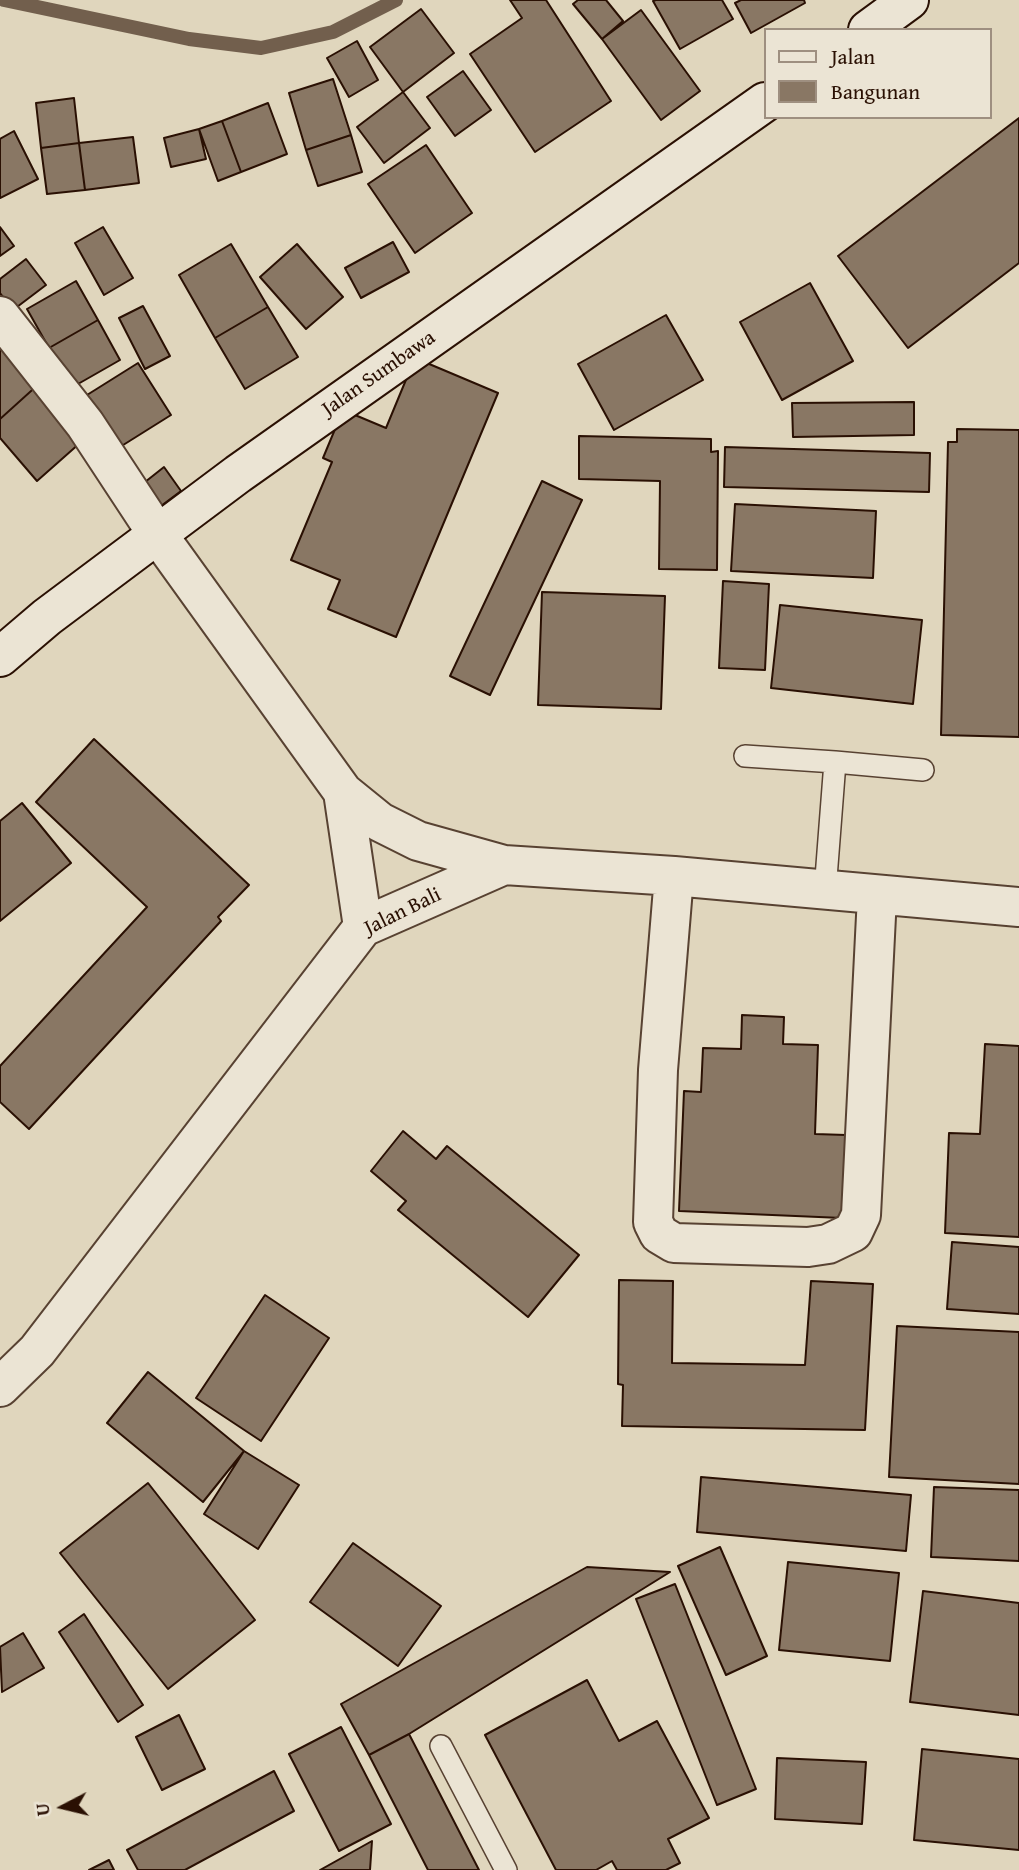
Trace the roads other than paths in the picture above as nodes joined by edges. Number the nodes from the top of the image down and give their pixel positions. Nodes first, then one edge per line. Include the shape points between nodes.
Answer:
1 (909, 0) edge
2 (871, 28) edge
3 (764, 103) edge
4 (0, 316) edge
5 (158, 535) junction
6 (0, 657) edge
7 (745, 756) dead end
8 (835, 762) junction
9 (923, 770) dead end
10 (343, 792) junction
11 (504, 865) junction
12 (674, 876) junction
13 (825, 891) junction
14 (877, 895) junction
15 (1019, 907) edge
16 (363, 927) junction
17 (0, 1387) edge
18 (441, 1746) dead end
19 (506, 1870) edge

1 - 2 street
3 - 5 street, Jalan Sumbawa
4 - 5 street via 85,424
5 - 6 street, Jalan Sumbawa
5 - 10 street
7 - 8 lane
8 - 9 lane
8 - 13 lane
10 - 11 street via 380,822 418,841
10 - 16 street
11 - 12 street, Jalan Bali
11 - 16 street, Jalan Bali
12 - 13 street, Jalan Bali
12 - 14 street via 653,1222 659,1234 674,1243 808,1247 853,1232 861,1215
13 - 14 street, Jalan Bali
14 - 15 street, Jalan Bali
16 - 17 street, Jalan Bali via 37,1351
18 - 19 lane

